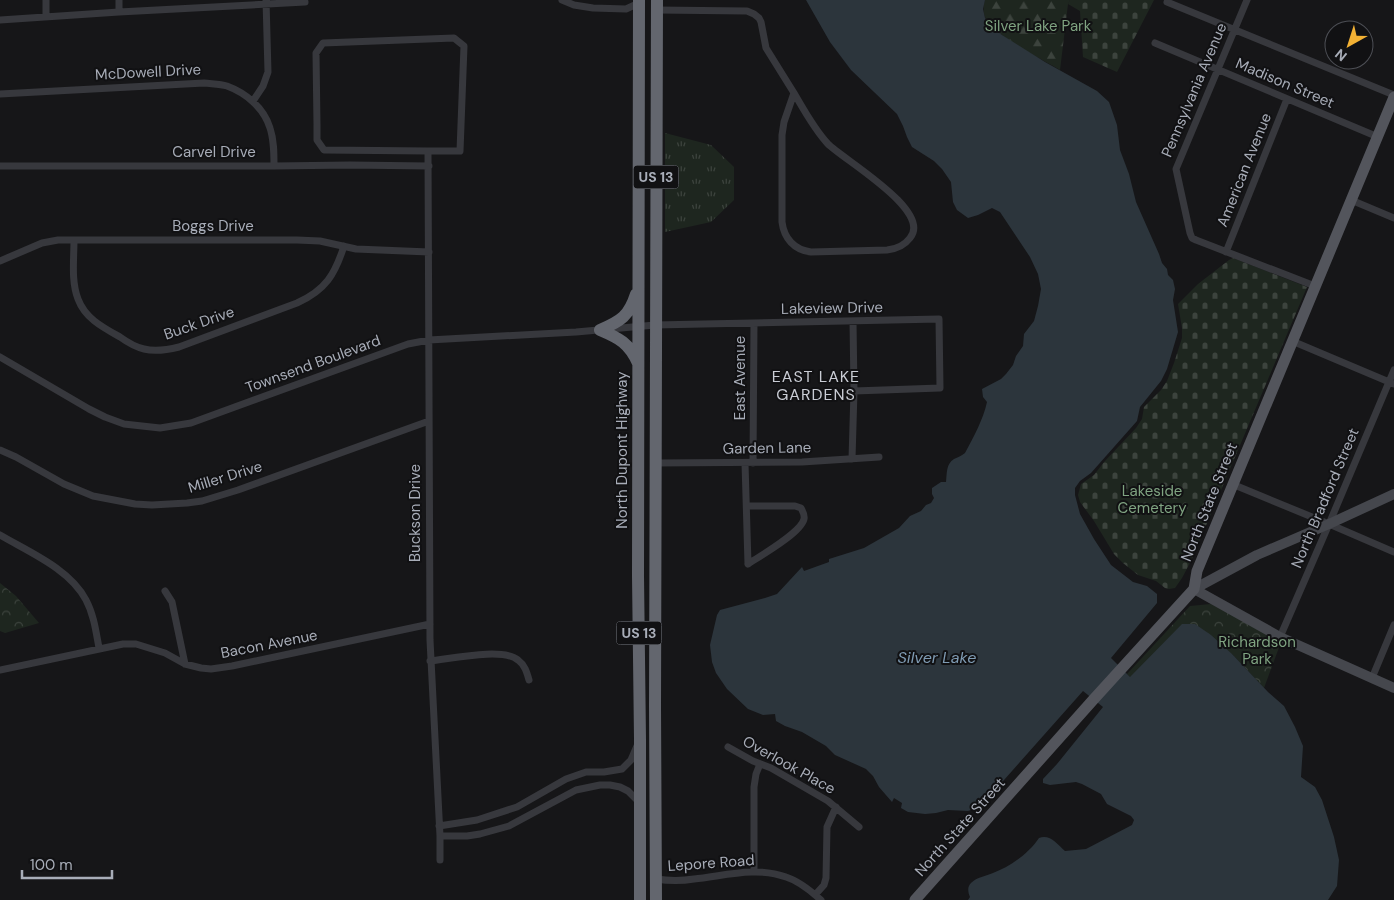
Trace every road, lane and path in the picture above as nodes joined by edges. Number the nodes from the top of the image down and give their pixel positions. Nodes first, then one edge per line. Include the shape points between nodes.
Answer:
1 (46, 0) edge
2 (119, 0) edge
3 (562, 0) edge
4 (1247, 0) edge
5 (266, 2) edge
6 (305, 2) dead end
7 (645, 2) edge
8 (1168, 2) dead end
9 (193, 4) edge
10 (119, 12) junction
11 (46, 17) junction
12 (0, 20) edge
13 (1234, 29) junction
14 (656, 30) junction
15 (1155, 43) dead end
16 (1217, 69) junction
17 (794, 93) junction
18 (0, 94) edge
19 (1394, 96) edge
20 (1287, 99) junction
21 (253, 101) junction
22 (1378, 137) junction
23 (352, 151) junction
24 (428, 151) junction
25 (350, 164) junction
26 (0, 166) edge
27 (274, 166) junction
28 (428, 166) junction
29 (1351, 200) junction
30 (1394, 218) edge
31 (74, 240) junction
32 (344, 246) junction
33 (429, 252) junction
34 (1226, 252) junction
35 (0, 261) edge
36 (639, 286) junction
37 (1315, 286) junction
38 (853, 321) junction
39 (754, 323) junction
40 (656, 325) junction
41 (639, 326) junction
42 (600, 330) junction
43 (430, 340) junction
44 (1292, 341) junction
45 (0, 357) edge
46 (639, 366) junction
47 (1394, 370) edge
48 (1392, 383) edge
49 (854, 391) junction
50 (429, 421) junction
51 (0, 450) edge
52 (880, 457) dead end
53 (852, 459) junction
54 (656, 462) junction
55 (749, 462) junction
56 (1232, 484) junction
57 (1394, 494) edge
58 (747, 506) junction
59 (1330, 524) junction
60 (0, 535) edge
61 (1394, 552) edge
62 (1194, 589) junction
63 (165, 591) dead end
64 (430, 624) junction
65 (1394, 625) edge
66 (1280, 637) junction
67 (99, 648) junction
68 (430, 662) junction
69 (185, 664) junction
70 (0, 670) edge
71 (1372, 678) junction
72 (529, 680) dead end
73 (1394, 688) edge
74 (640, 698) junction
75 (640, 739) junction
76 (655, 741) junction
77 (728, 747) dead end
78 (760, 764) junction
79 (639, 802) junction
80 (523, 803) junction
81 (836, 807) junction
82 (530, 815) junction
83 (439, 826) junction
84 (859, 827) dead end
85 (440, 836) junction
86 (640, 847) junction
87 (440, 860) dead end
88 (754, 872) junction
89 (656, 879) junction
90 (818, 897) edge
91 (640, 900) edge
92 (656, 900) edge
93 (915, 900) edge

1 - 11 street
2 - 10 street
3 - 7 street via 593,8 626,8
4 - 13 street, Pennsylvania Avenue
5 - 6 street
5 - 9 street
5 - 21 street via 268,72
7 - 14 highway, US 13
7 - 14 highway
7 - 17 street via 754,14 761,22 770,56
7 - 36 highway, North Dupont Highway / US 13
8 - 13 street
9 - 10 street
10 - 11 street
11 - 12 street
13 - 16 street, Pennsylvania Avenue
13 - 19 street
14 - 40 highway, US 13
15 - 16 street, Madison Street
16 - 20 street, Madison Street
16 - 34 street, Pennsylvania Avenue via 1176,173 1191,236
17 - 17 street via 827,143 883,186 910,215 915,230 904,244 887,250 811,252 798,248 787,239 782,222 781,144 784,122
18 - 21 street, McDowell Drive via 204,82 239,91
19 - 22 main road, North State Street
20 - 22 street, Madison Street
20 - 34 street, American Avenue
21 - 27 street, McDowell Drive via 270,127
22 - 29 main road, North State Street
23 - 24 street
23 - 24 street via 324,150 318,140 316,53 323,43 454,38 464,46 460,152
23 - 25 street
24 - 28 street, Buckson Drive
25 - 27 street, Carvel Drive
25 - 28 street, Carvel Drive
26 - 27 street, Carvel Drive
28 - 33 street, Buckson Drive
29 - 30 street
29 - 37 main road, North State Street
31 - 32 street, Boggs Drive via 297,240
31 - 32 street, Buck Drive via 74,285 85,313 130,344 153,351 179,347 312,296 334,273
31 - 35 street, Boggs Drive via 42,243
32 - 33 street, Boggs Drive
33 - 43 street, Buckson Drive
34 - 37 street, Pennsylvania Avenue
36 - 41 highway, North Dupont Highway / US 13
36 - 42 highway via 627,314
37 - 44 main road, North State Street
38 - 39 street, Lakeview Drive
38 - 49 street
38 - 49 street, Lakeview Drive via 939,319 940,388
39 - 40 street, Lakeview Drive
39 - 55 street, East Avenue
40 - 41 street, Townsend Boulevard
40 - 54 highway, US 13
41 - 42 street, Townsend Boulevard
41 - 46 highway, North Dupont Highway / US 13
42 - 43 street, Townsend Boulevard
42 - 46 highway via 624,342
43 - 45 street, Townsend Boulevard via 408,344 191,423 160,428 124,424 105,417
43 - 50 street, Buckson Drive
44 - 48 street
44 - 56 main road, North State Street
46 - 74 highway, North Dupont Highway / US 13
47 - 48 street, North Bradford Street
48 - 59 street, North Bradford Street
49 - 53 street
50 - 51 street, Miller Drive via 238,490 187,503 135,504 93,496
50 - 64 street, Buckson Drive
52 - 53 street, Garden Lane
53 - 55 street, Garden Lane
54 - 55 street, Garden Lane
54 - 76 highway, US 13
55 - 58 street, East Avenue
56 - 59 street
56 - 62 main road, North State Street via 1197,571
57 - 59 street
58 - 58 street, East Avenue via 794,506 800,508 805,517 792,535 748,564
59 - 61 street
59 - 62 street via 1256,555
59 - 66 street, North Bradford Street
60 - 67 street via 56,568 76,586 92,613
62 - 66 street
62 - 93 main road, North State Street
63 - 69 street via 172,602
64 - 68 street, Buckson Drive
64 - 69 street, Bacon Avenue via 232,666 211,669
65 - 71 street
66 - 71 street
67 - 69 street, Bacon Avenue via 136,644 165,653
67 - 70 street, Bacon Avenue
68 - 72 street via 504,654 519,660
68 - 83 street, Buckson Drive
71 - 73 street
74 - 75 highway, North Dupont Highway / US 13
74 - 76 highway via 648,701 650,706 650,731
75 - 79 highway, North Dupont Highway / US 13
75 - 80 street via 631,760 622,769 586,772
76 - 89 highway, US 13
77 - 78 street, Overlook Place
78 - 81 street, Overlook Place
78 - 88 street via 754,787
79 - 82 street via 620,787 600,785 576,790
79 - 86 highway, North Dupont Highway / US 13
80 - 82 street
80 - 83 street via 478,820
81 - 84 street, Overlook Place
81 - 90 street via 828,827 826,878
82 - 85 street via 480,834
83 - 85 street, Buckson Drive
85 - 87 street, Buckson Drive
86 - 89 highway via 648,873
86 - 91 highway, North Dupont Highway / US 13
88 - 89 street, Lepore Road via 686,880
88 - 90 street, Lepore Road via 785,876
89 - 92 highway, US 13

